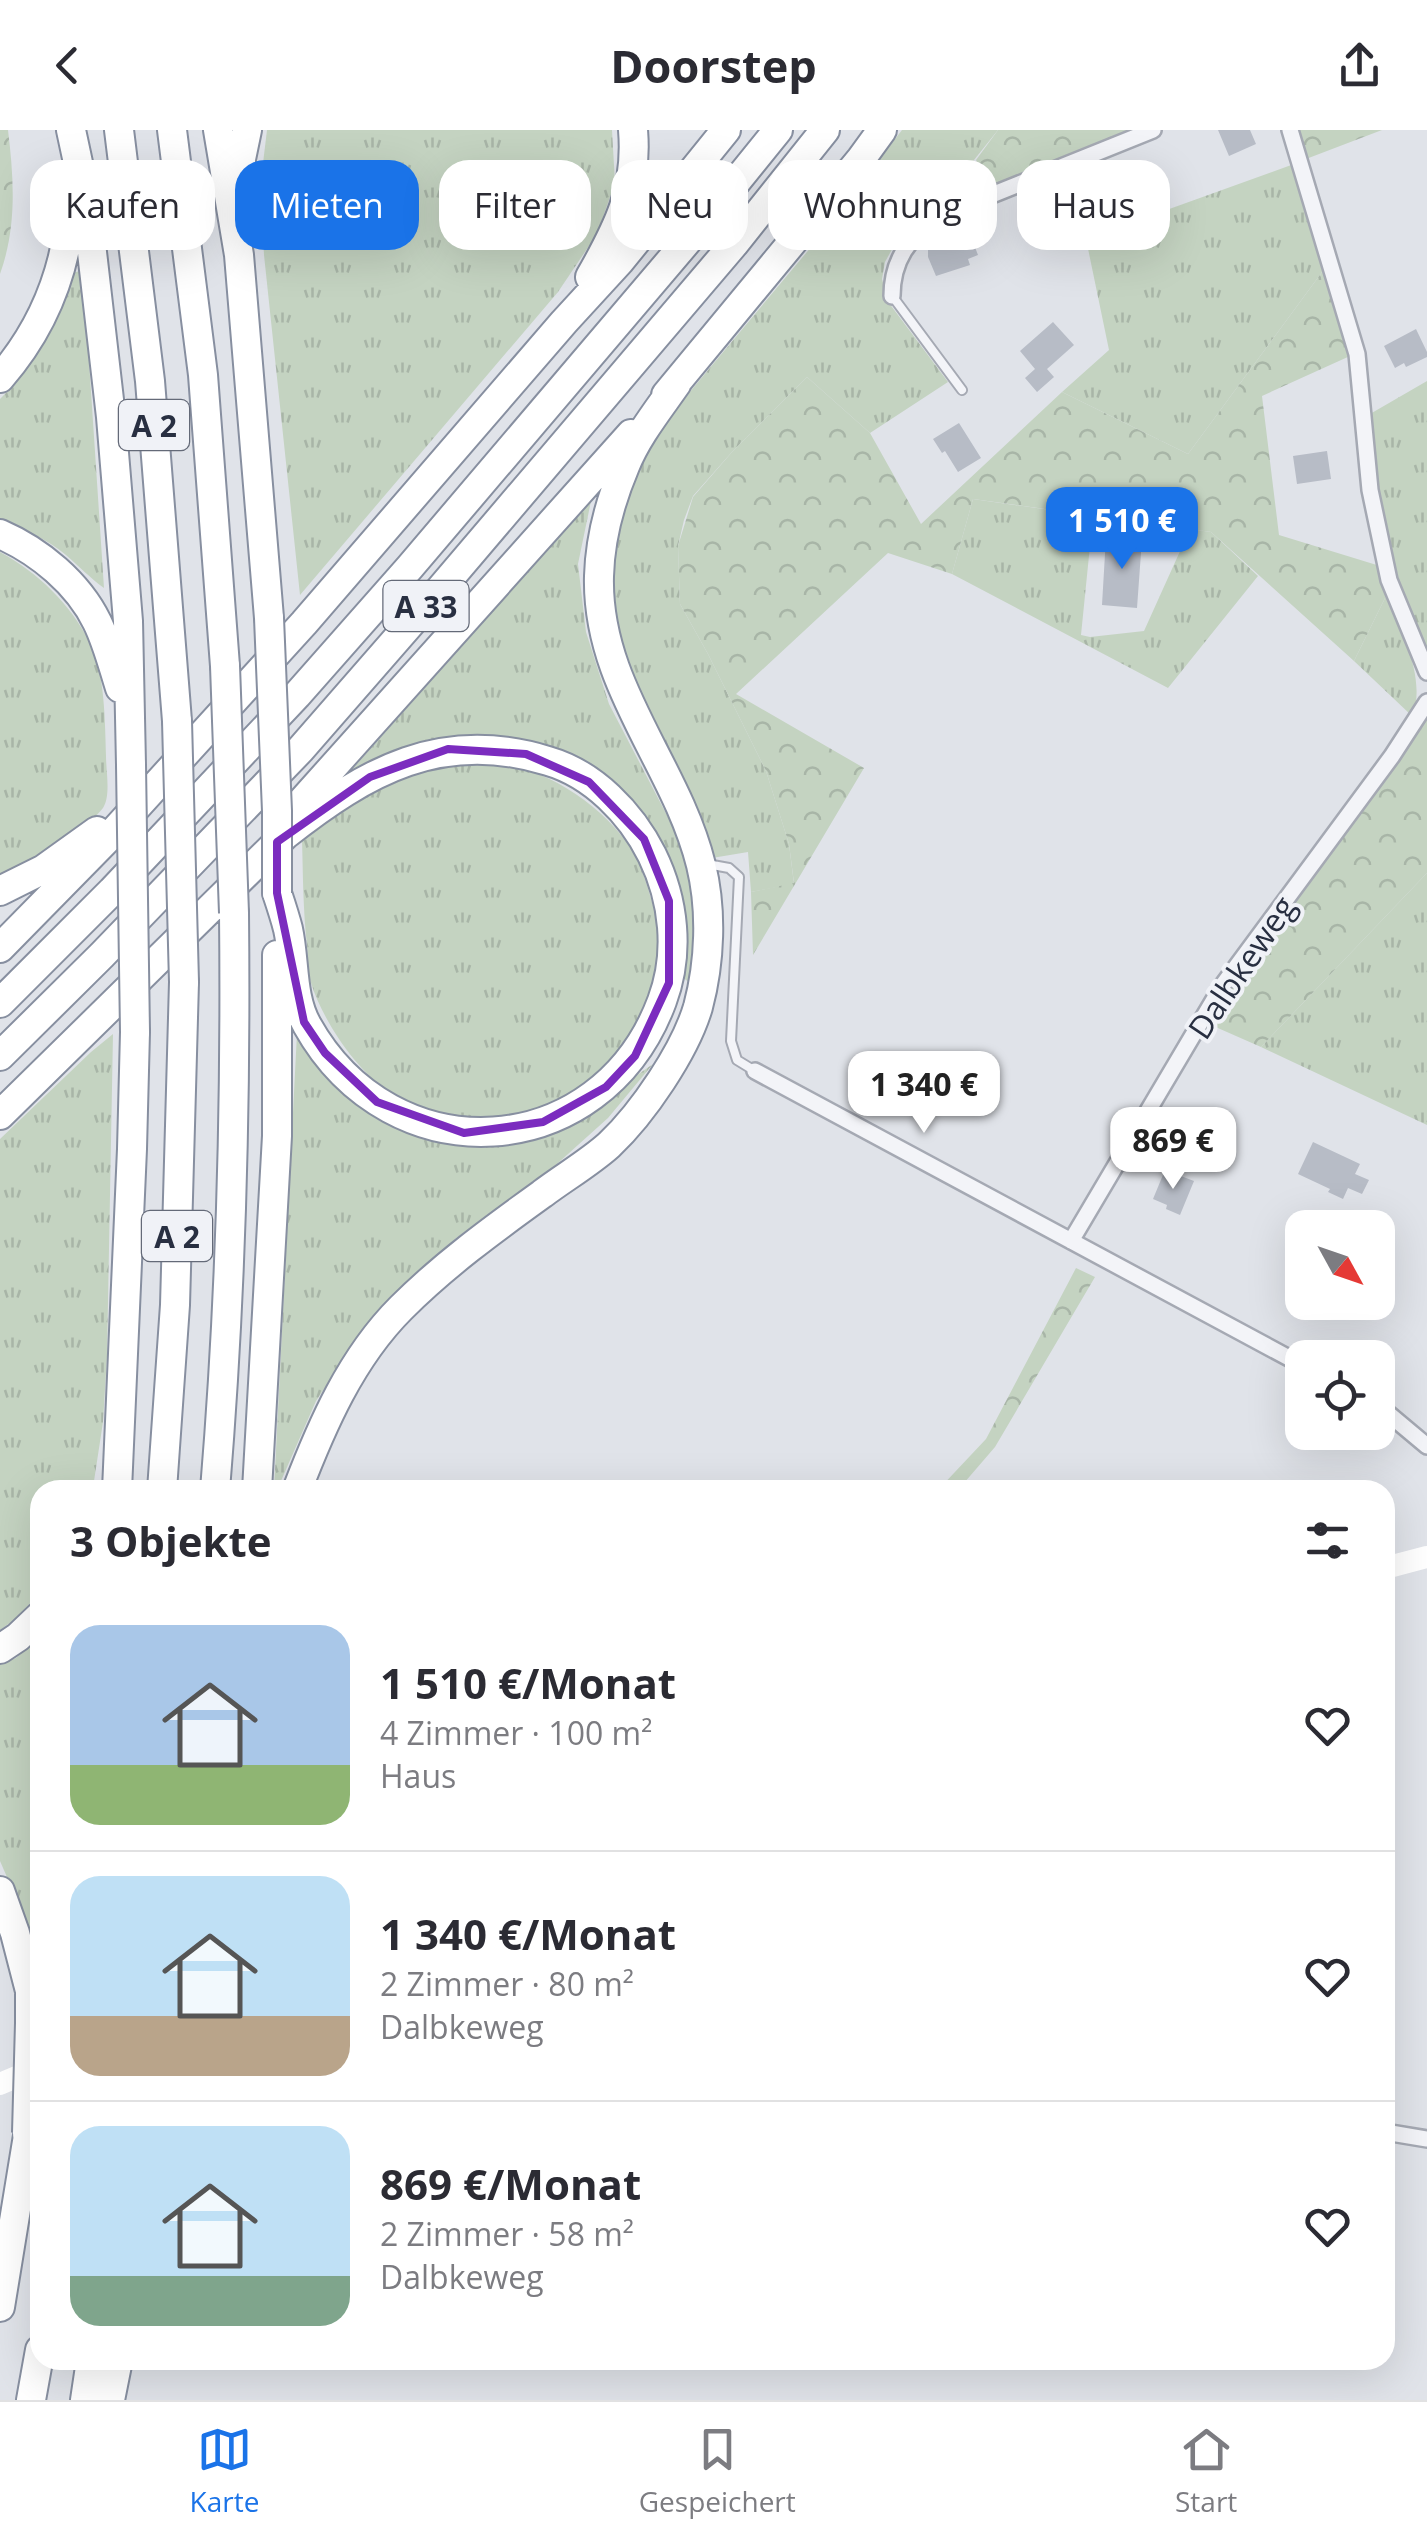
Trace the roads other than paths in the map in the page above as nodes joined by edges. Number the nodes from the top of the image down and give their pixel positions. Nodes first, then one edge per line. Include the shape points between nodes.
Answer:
1 (119, 130) edge
2 (172, 130) edge
3 (218, 130) edge
4 (247, 130) edge
5 (633, 130) edge
6 (726, 130) edge
7 (778, 130) edge
8 (825, 130) edge
9 (882, 130) edge
10 (1153, 130) edge
11 (1290, 130) edge
12 (72, 134) edge
13 (239, 256) junction
14 (892, 296) joint
15 (564, 322) junction
16 (0, 378) edge
17 (677, 383) junction
18 (962, 390) dead end
19 (0, 534) edge
20 (1427, 672) edge
21 (1427, 702) edge
22 (132, 726) junction
23 (192, 748) junction
24 (701, 864) junction
25 (0, 890) edge
26 (277, 893) junction
27 (202, 914) junction
28 (0, 948) edge
29 (0, 1003) edge
30 (0, 1056) edge
31 (755, 1071) joint
32 (0, 1116) edge
33 (1071, 1241) junction
34 (1285, 1356) edge
35 (1395, 1420) edge
36 (119, 1432) junction
37 (1427, 1446) edge
38 (107, 1480) edge
39 (117, 1480) edge
40 (163, 1480) edge
41 (216, 1480) edge
42 (259, 1480) edge
43 (301, 1480) edge
44 (1427, 1557) edge
45 (1395, 1565) edge
46 (30, 1626) edge
47 (0, 1649) edge
48 (0, 1892) edge
49 (30, 2071) edge
50 (0, 2084) edge
51 (30, 2120) edge
52 (27, 2133) junction
53 (1395, 2134) edge
54 (1427, 2139) edge
55 (0, 2307) edge
56 (36, 2370) edge
57 (89, 2370) edge
58 (116, 2370) edge
59 (31, 2400) edge
60 (84, 2400) edge
61 (110, 2400) edge

1 - 40 highway, A 2, bridge via 158,469 177,721 184,982
2 - 41 highway, A 2, bridge via 204,375 234,912 230,1234
3 - 13 highway
4 - 13 highway
5 - 15 highway via 630,189 618,226
6 - 15 highway
7 - 29 highway, A 33 via 297,695
8 - 30 highway, A 33 via 300,750
9 - 17 highway
10 - 14 street via 936,217 903,249
11 - 20 street via 1357,354 1370,490 1389,580
12 - 16 highway via 66,252 42,318
12 - 22 highway via 111,416
13 - 26 highway, bridge via 269,618
14 - 18 lane
15 - 23 highway
17 - 24 highway via 625,464 599,576 605,633 621,688
17 - 27 highway
19 - 22 highway via 50,565 77,592 110,653
21 - 33 street, Dalbkeweg via 1222,986
22 - 36 highway, bridge via 135,1032
23 - 25 highway via 94,834 44,870
23 - 28 highway
24 - 31 lane via 729,868 739,877 731,1041 738,1060
24 - 43 highway via 708,954 697,1008 675,1058 608,1146 474,1243 398,1312 344,1385
26 - 27 highway via 304,1022 324,1053 378,1102 464,1133 543,1122 606,1087 635,1056 669,984 669,901 644,840 621,809 559,764 488,748 409,760 330,800
26 - 42 highway via 276,1136
27 - 32 highway
31 - 33 street
33 - 34 street
35 - 37 street
36 - 38 highway
36 - 39 highway
44 - 45 street
46 - 47 highway
48 - 52 highway, bridge via 30,1991
49 - 50 street
51 - 52 highway, bridge
52 - 55 highway
53 - 54 street
56 - 59 highway
57 - 60 highway
58 - 61 highway

